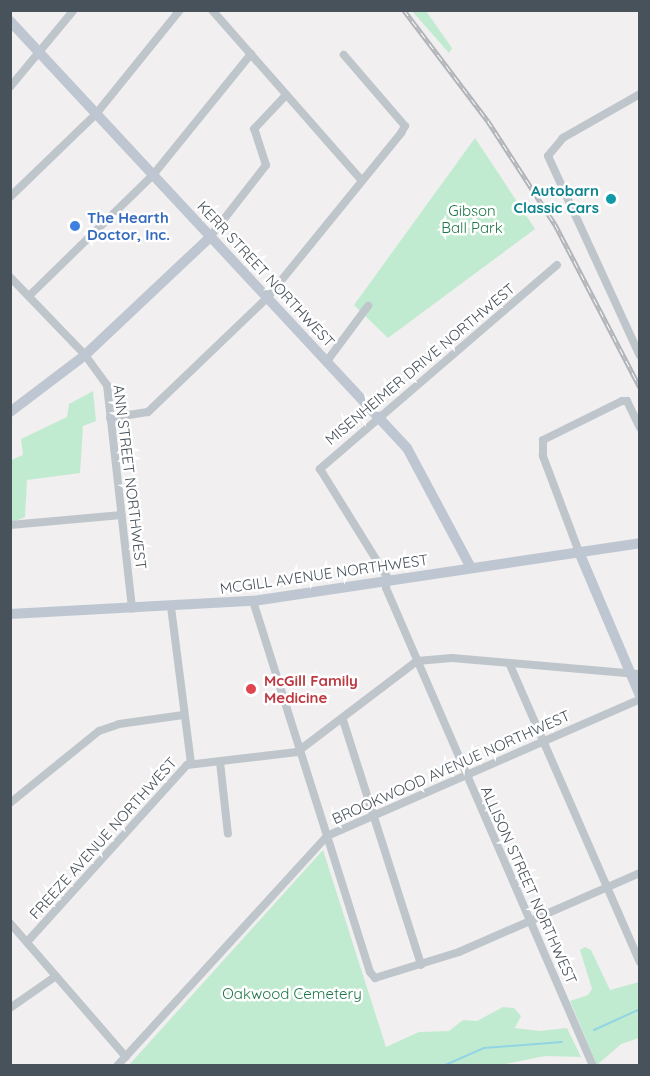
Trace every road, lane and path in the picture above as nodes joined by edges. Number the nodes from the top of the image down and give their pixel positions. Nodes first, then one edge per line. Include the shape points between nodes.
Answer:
1 (74, 10) edge
2 (180, 10) edge
3 (212, 10) edge
4 (10, 21) edge
5 (39, 52) junction
6 (251, 54) junction
7 (344, 55) dead end
8 (10, 87) edge
9 (639, 94) edge
10 (286, 95) junction
11 (96, 114) junction
12 (153, 175) junction
13 (362, 181) junction
14 (10, 197) edge
15 (210, 237) junction
16 (557, 265) dead end
17 (10, 277) edge
18 (29, 296) junction
19 (267, 298) junction
20 (368, 306) dead end
21 (85, 355) junction
22 (639, 356) edge
23 (327, 361) junction
24 (10, 412) edge
25 (379, 417) junction
26 (110, 418) junction
27 (639, 428) edge
28 (122, 515) junction
29 (10, 525) edge
30 (639, 543) edge
31 (579, 552) junction
32 (471, 568) junction
33 (386, 582) junction
34 (253, 602) junction
35 (171, 607) junction
36 (132, 609) junction
37 (10, 614) edge
38 (417, 661) junction
39 (510, 664) junction
40 (634, 673) edge
41 (639, 697) edge
42 (183, 715) junction
43 (344, 720) junction
44 (543, 741) junction
45 (301, 750) junction
46 (220, 762) junction
47 (191, 763) junction
48 (466, 774) junction
49 (10, 803) edge
50 (373, 815) junction
51 (228, 834) dead end
52 (327, 836) junction
53 (639, 873) edge
54 (607, 887) junction
55 (530, 921) junction
56 (10, 923) edge
57 (27, 942) junction
58 (639, 962) edge
59 (421, 965) junction
60 (56, 976) junction
61 (10, 1008) edge
62 (126, 1057) junction
63 (117, 1065) edge
64 (591, 1065) edge

1 - 5 street
2 - 11 street
3 - 6 street
4 - 5 street, KERR STREET NORTHWEST
5 - 8 street
5 - 11 street, KERR STREET NORTHWEST
6 - 10 street
6 - 12 street
7 - 13 street via 405,126
9 - 22 street via 563,138 548,156
10 - 13 street
10 - 15 street via 254,129 267,165
11 - 12 street, KERR STREET NORTHWEST
11 - 14 street
12 - 15 street, KERR STREET NORTHWEST
12 - 18 street
13 - 19 street
15 - 19 street, KERR STREET NORTHWEST
15 - 21 street
16 - 25 street, MISENHEIMER DRIVE NORTHWEST
17 - 18 street, ANN STREET NORTHWEST
18 - 21 street, ANN STREET NORTHWEST
19 - 23 street, KERR STREET NORTHWEST
19 - 26 street via 148,412
20 - 23 street
21 - 24 street
21 - 26 street, ANN STREET NORTHWEST via 107,385
23 - 25 street, KERR STREET NORTHWEST
25 - 32 street, KERR STREET NORTHWEST via 412,456
25 - 33 street, MISENHEIMER DRIVE NORTHWEST via 320,469 375,555
26 - 28 street, ANN STREET NORTHWEST
27 - 31 street via 627,400 543,440 541,446
28 - 29 street
28 - 36 street, ANN STREET NORTHWEST
30 - 31 street, MCGILL AVENUE NORTHWEST
31 - 32 street, MCGILL AVENUE NORTHWEST
31 - 40 street
32 - 33 street, MCGILL AVENUE NORTHWEST
33 - 34 street, MCGILL AVENUE NORTHWEST
33 - 38 street, ALLISON STREET NORTHWEST
34 - 35 street, MCGILL AVENUE NORTHWEST
34 - 45 street
35 - 36 street, MCGILL AVENUE NORTHWEST
35 - 42 street
36 - 37 street, MCGILL AVENUE NORTHWEST
38 - 39 street via 452,658
38 - 43 street, FREEZE AVENUE NORTHWEST
38 - 48 street, ALLISON STREET NORTHWEST
39 - 40 street
39 - 44 street
40 - 41 street
41 - 44 street, BROOKWOOD AVENUE NORTHWEST
42 - 47 street
42 - 49 street via 119,724 99,731
43 - 45 street, FREEZE AVENUE NORTHWEST
43 - 50 street
44 - 48 street, BROOKWOOD AVENUE NORTHWEST
44 - 54 street
45 - 46 street, FREEZE AVENUE NORTHWEST via 285,756
45 - 52 street
46 - 47 street, FREEZE AVENUE NORTHWEST
46 - 51 street
47 - 57 street, FREEZE AVENUE NORTHWEST
48 - 50 street, BROOKWOOD AVENUE NORTHWEST
48 - 55 street, ALLISON STREET NORTHWEST
50 - 52 street, BROOKWOOD AVENUE NORTHWEST
50 - 59 street
52 - 59 street via 370,972 375,978
52 - 62 street, BROOKWOOD AVENUE NORTHWEST
53 - 54 street
54 - 55 street
54 - 58 street
55 - 59 street
55 - 64 street, ALLISON STREET NORTHWEST
56 - 57 street
57 - 60 street
60 - 61 street
60 - 62 street
62 - 63 street, BROOKWOOD AVENUE NORTHWEST

